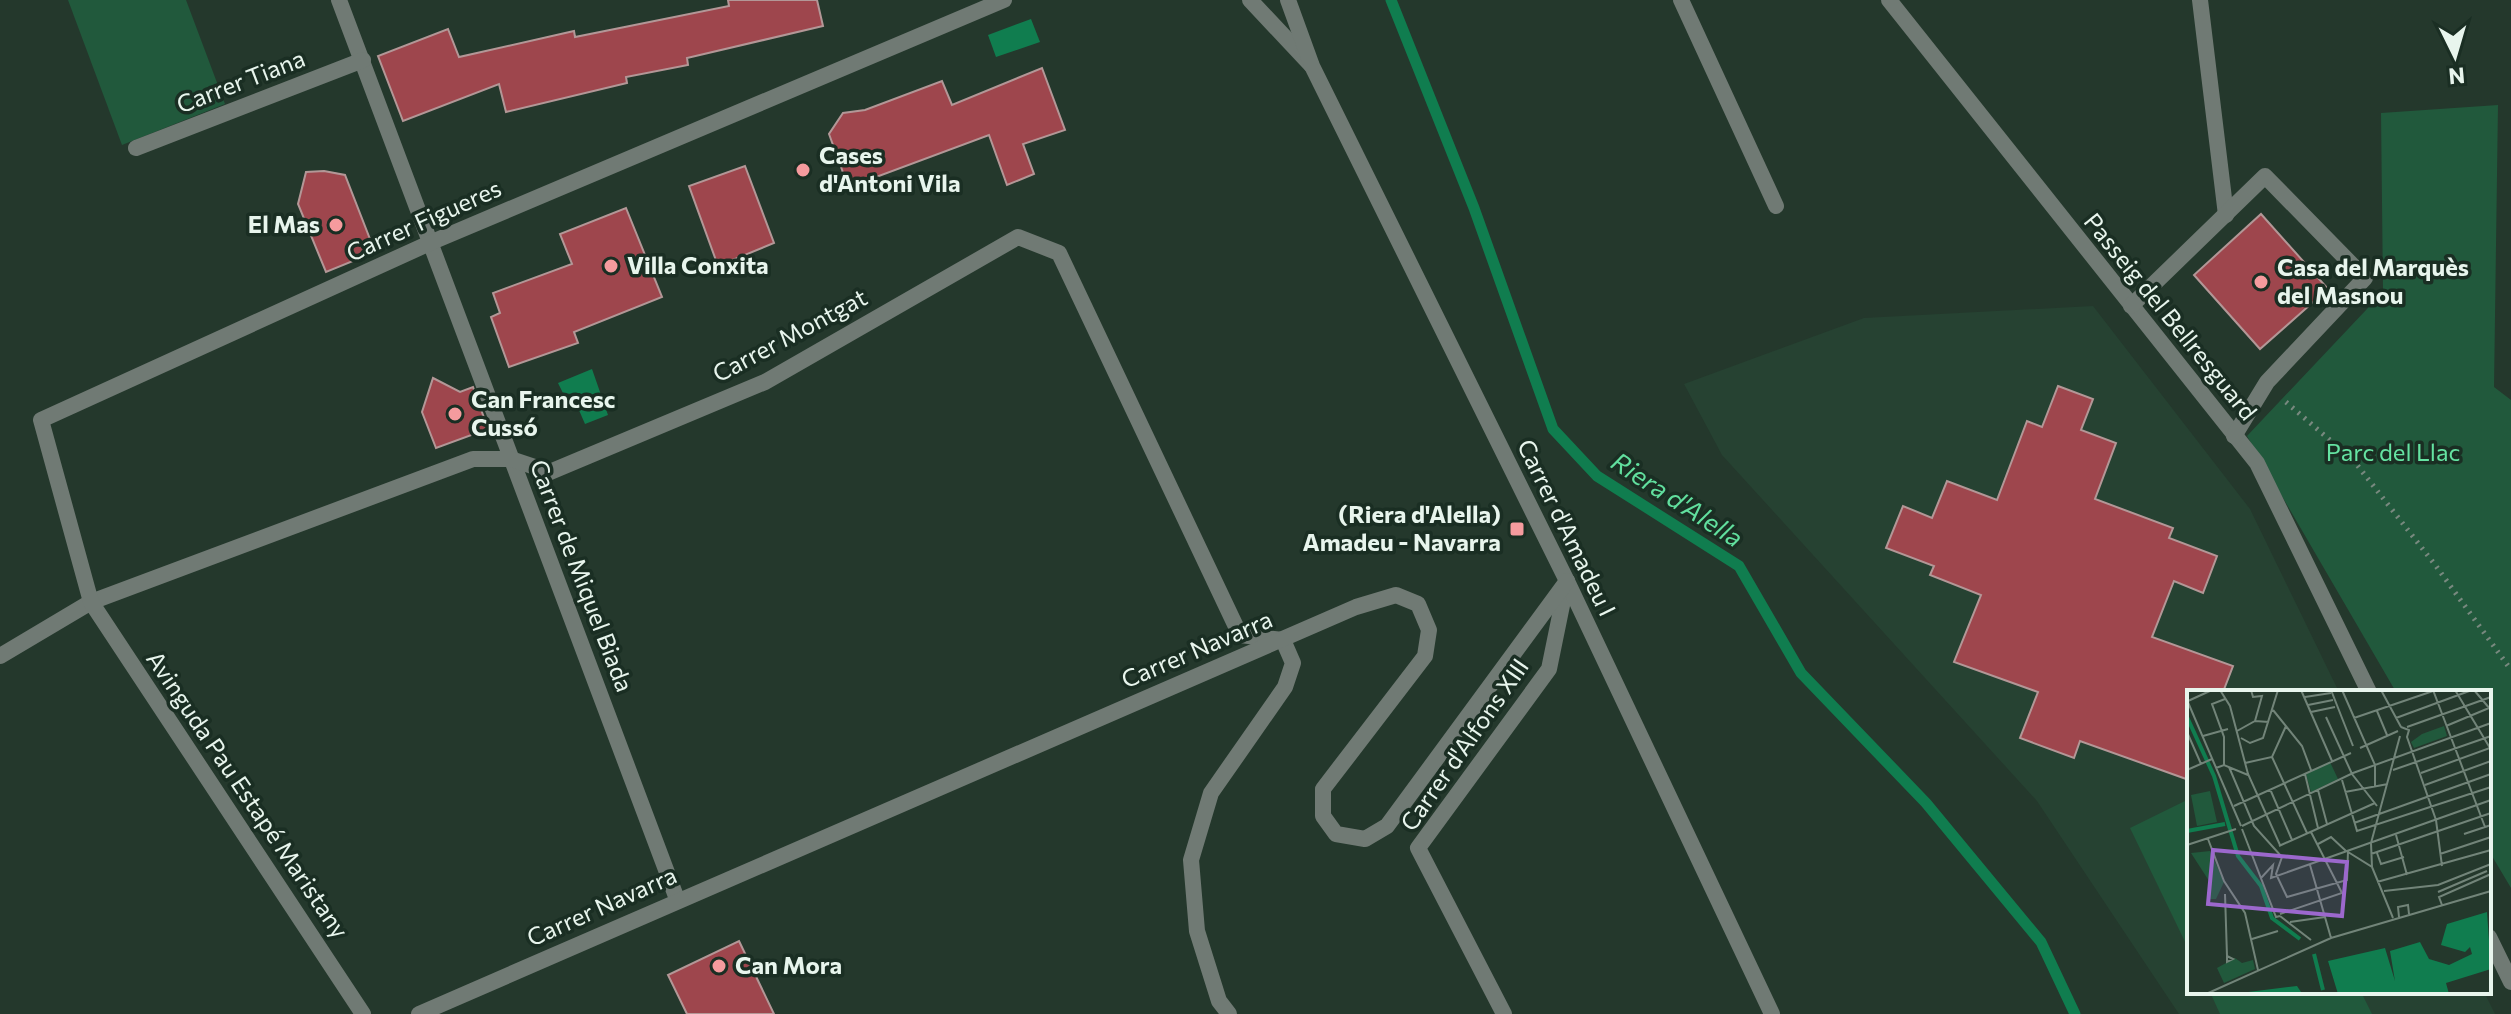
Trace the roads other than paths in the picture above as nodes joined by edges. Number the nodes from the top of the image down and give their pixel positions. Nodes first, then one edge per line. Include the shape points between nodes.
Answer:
1 (339, 0) edge
2 (1004, 0) edge
3 (1250, 0) edge
4 (1288, 0) edge
5 (1681, 0) edge
6 (1889, 0) edge
7 (2200, 0) edge
8 (363, 60) junction
9 (1312, 66) junction
10 (136, 148) dead end
11 (1776, 206) dead end
12 (2226, 215) junction
13 (432, 242) junction
14 (2131, 306) junction
15 (2234, 436) junction
16 (511, 459) junction
17 (1567, 581) junction
18 (91, 602) junction
19 (1240, 635) junction
20 (1283, 640) junction
21 (0, 656) edge
22 (1248, 656) junction
23 (2368, 690) edge
24 (677, 899) junction
25 (2491, 941) edge
26 (2511, 982) edge
27 (363, 1014) edge
28 (419, 1014) edge
29 (1229, 1014) edge
30 (1504, 1014) edge
31 (1772, 1014) edge

1 - 8 street, Carrer de Miquel Biada
2 - 13 street, Carrer Figueres
3 - 9 street, Carrer d'Amadeu I
4 - 9 street, Carrer d'Amadeu I
5 - 11 street
6 - 14 street, Passeig del Bellresguard
7 - 12 street
8 - 10 street, Carrer Tiana
8 - 13 street, Carrer de Miquel Biada
9 - 17 street, Carrer d'Amadeu I
12 - 14 street
12 - 15 street via 2265,176 2365,278 2267,382
13 - 16 street, Carrer de Miquel Biada
13 - 18 street, Carrer Figueres via 41,420
14 - 15 street, Passeig del Bellresguard
15 - 23 street, Passeig del Bellresguard via 2257,463
16 - 18 street, Carrer Montgat via 473,459
16 - 19 street, Carrer Montgat via 550,472 765,382 1018,237 1059,253
16 - 24 street, Carrer de Miquel Biada
17 - 20 street, Carrer Navarra via 1387,826 1365,839 1336,834 1323,816 1323,789 1425,656 1429,630 1418,604 1396,595
17 - 30 street, Carrer d'Alfons XIII via 1549,669 1418,848
17 - 31 street, Carrer d'Amadeu I
18 - 21 street, Carrer Montgat
18 - 27 street, Avinguda Pau Estapé Maristany
19 - 20 street
19 - 22 street, Carrer Montgat
20 - 22 street, Carrer Navarra
20 - 29 street via 1293,663 1285,687 1211,793 1191,860 1197,931 1219,1001
22 - 24 street, Carrer Navarra
24 - 28 street, Carrer Navarra
25 - 26 street

